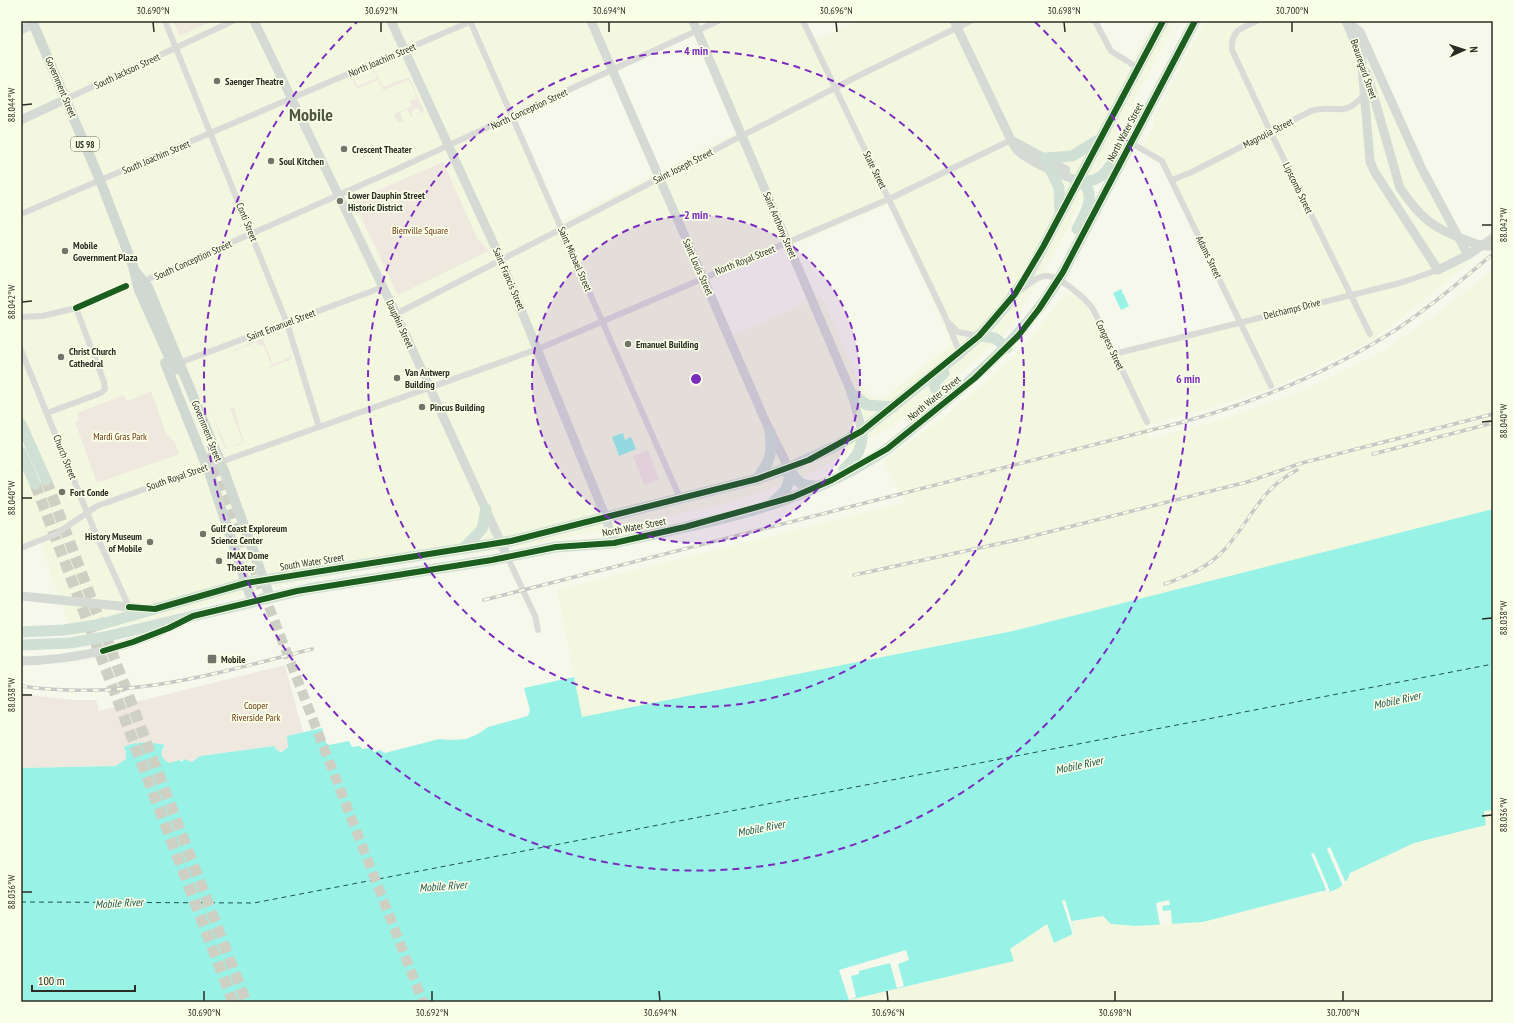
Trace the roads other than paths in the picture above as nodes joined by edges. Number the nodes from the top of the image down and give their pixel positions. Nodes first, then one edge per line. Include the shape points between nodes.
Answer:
1 (165, 21) edge
2 (233, 21) edge
3 (254, 21) edge
4 (391, 21) edge
5 (471, 21) edge
6 (591, 21) edge
7 (693, 21) edge
8 (718, 21) edge
9 (803, 21) edge
10 (971, 21) edge
11 (1095, 21) edge
12 (1163, 21) edge
13 (1195, 21) edge
14 (1256, 21) edge
15 (1347, 21) edge
16 (35, 22) edge
17 (955, 25) edge
18 (21, 30) edge
19 (697, 31) junction
20 (176, 48) junction
21 (404, 50) junction
22 (1361, 54) junction
23 (1138, 68) junction
24 (612, 70) junction
25 (836, 89) junction
26 (1159, 90) junction
27 (1364, 95) junction
28 (291, 98) junction
29 (66, 99) junction
30 (513, 116) junction
31 (21, 120) edge
32 (1271, 133) junction
33 (211, 134) junction
34 (742, 136) junction
35 (1102, 137) junction
36 (1011, 140) junction
37 (1131, 142) junction
38 (449, 145) junction
39 (1045, 158) junction
40 (1050, 169) junction
41 (659, 178) junction
42 (100, 180) junction
43 (1080, 180) junction
44 (1172, 180) junction
45 (338, 196) junction
46 (889, 199) junction
47 (21, 214) edge
48 (1060, 216) junction
49 (561, 228) junction
50 (251, 233) junction
51 (1493, 238) edge
52 (788, 243) junction
53 (1493, 246) edge
54 (1468, 255) junction
55 (501, 260) junction
56 (1065, 268) junction
57 (1438, 270) junction
58 (702, 278) junction
59 (1058, 280) junction
60 (137, 284) junction
61 (383, 287) junction
62 (1016, 294) junction
63 (1350, 294) junction
64 (76, 308) junction
65 (396, 314) junction
66 (21, 317) edge
67 (947, 320) junction
68 (602, 321) junction
69 (1240, 322) junction
70 (287, 323) junction
71 (1370, 334) dead end
72 (979, 336) junction
73 (1007, 348) junction
74 (538, 349) junction
75 (21, 350) edge
76 (960, 353) junction
77 (1114, 354) junction
78 (177, 366) junction
79 (1271, 386) dead end
80 (430, 387) junction
81 (852, 394) junction
82 (944, 402) junction
83 (893, 407) junction
84 (47, 414) junction
85 (1147, 422) dead end
86 (21, 424) edge
87 (320, 427) junction
88 (862, 430) junction
89 (770, 432) junction
90 (21, 452) edge
91 (209, 453) tunnel mouth
92 (220, 462) junction
93 (206, 467) junction
94 (788, 468) junction
95 (757, 479) junction
96 (46, 480) tunnel mouth
97 (832, 480) junction
98 (35, 484) tunnel mouth
99 (820, 486) junction
100 (680, 498) junction
101 (768, 505) junction
102 (486, 509) junction
103 (88, 513) junction
104 (606, 518) junction
105 (501, 542) junction
106 (614, 543) junction
107 (21, 548) edge
108 (464, 548) junction
109 (507, 556) junction
110 (264, 579) junction
111 (246, 583) junction
112 (21, 596) edge
113 (270, 597) junction
114 (252, 601) junction
115 (128, 607) junction
116 (155, 609) junction
117 (193, 616) junction
118 (538, 630) dead end
119 (21, 632) edge
120 (21, 646) edge
121 (21, 661) edge

1 - 20 street, Conti Street
2 - 20 street, South Jackson Street
3 - 28 street, Dauphin Street
4 - 21 street, Saint Francis Street
5 - 21 street, North Joachim Street
5 - 30 street, Saint Michael Street
6 - 24 street, Saint Louis Street
7 - 19 street, Saint Anthony Street
8 - 19 street, North Conception Street
9 - 25 street, State Street
10 - 17 street, Saint Joseph Street
11 - 23 street via 1111,51
12 - 23 highway, North Water Street
13 - 26 highway, North Water Street
14 - 32 street, Lipscomb Street via 1238,30 1232,39 1232,50
15 - 22 street, Beauregard Street
15 - 54 street via 1360,32 1421,168
16 - 18 street
16 - 29 main road, Government Street / US 98
17 - 25 street, Saint Joseph Street
17 - 36 street
19 - 24 street, North Conception Street
19 - 34 street, Saint Anthony Street
20 - 29 street, South Jackson Street
20 - 33 street, Conti Street
21 - 28 street, North Joachim Street
21 - 38 street, Saint Francis Street
22 - 27 street
22 - 53 street, Beauregard Street via 1400,188 1408,201 1439,230 1474,244
23 - 35 highway, North Water Street
24 - 30 street, North Conception Street
24 - 41 street, Saint Louis Street
25 - 34 street, Saint Joseph Street
25 - 46 street, State Street
26 - 37 highway, North Water Street
26 - 43 highway via 1140,111 1107,172 1092,182
27 - 32 street, Magnolia Street via 1351,108 1314,110
27 - 57 street via 1370,161 1374,171
28 - 33 street, South Joachim Street
28 - 45 street, Dauphin Street
29 - 31 street, South Jackson Street
29 - 42 main road, Government Street / US 98
30 - 38 street, North Conception Street
30 - 49 street, Saint Michael Street
32 - 44 street, Magnolia Street
32 - 63 street, Lipscomb Street
33 - 42 street, South Joachim Street
33 - 50 street, Conti Street
34 - 41 street, Saint Joseph Street
34 - 52 street, Saint Anthony Street
35 - 39 highway via 1072,156
35 - 43 highway, North Water Street
36 - 39 street
36 - 40 street via 1018,151
36 - 46 street, North Royal Street
37 - 44 street, Adams Street via 1162,161
37 - 56 highway, North Water Street
38 - 45 street, North Conception Street
38 - 55 street, Saint Francis Street
39 - 43 street
40 - 43 street via 1070,179
40 - 48 highway via 1059,188
41 - 49 street, Saint Joseph Street
41 - 58 street, Saint Louis Street
42 - 47 street, South Joachim Street
42 - 60 main road, Government Street / US 98 via 134,269
43 - 48 highway, North Water Street
43 - 56 highway via 1088,189 1089,204 1071,241
44 - 69 street, Adams Street
45 - 50 street, South Conception Street
45 - 61 street, Dauphin Street
46 - 52 street, North Royal Street
46 - 67 street, State Street
48 - 62 highway, North Water Street
49 - 55 street, Saint Joseph Street
49 - 68 street, Saint Michael Street
50 - 60 street, South Conception Street
50 - 70 street, Conti Street
51 - 54 street, Delchamps Drive
52 - 58 street, North Royal Street
52 - 81 street, Saint Anthony Street
54 - 57 street, Delchamps Drive
55 - 65 street, Saint Joseph Street
55 - 74 street, Saint Francis Street
56 - 59 highway, North Water Street
57 - 63 street, Delchamps Drive via 1400,283
58 - 68 street, North Royal Street
58 - 89 street, Saint Louis Street
59 - 62 street via 1051,276 1040,277
59 - 73 highway, North Water Street via 1039,309
59 - 77 street, Congress Street via 1087,301
60 - 64 street, South Conception Street
60 - 78 main road, Government Street
60 - 93 main road, Government Street
61 - 65 street, Dauphin Street
61 - 70 street, Saint Emanuel Street
62 - 72 highway, North Water Street
63 - 69 street, Delchamps Drive
63 - 71 street, Lipscomb Street
64 - 66 street, South Conception Street via 42,316
64 - 84 street via 105,389 101,393
65 - 80 street, Dauphin Street
67 - 72 street, State Street via 958,332
67 - 76 street, State Street
68 - 74 street, North Royal Street
68 - 100 street, Saint Michael Street
69 - 77 street, Delchamps Drive
69 - 79 street, Adams Street
70 - 78 street, Saint Emanuel Street
70 - 87 street, Conti Street
72 - 73 highway via 995,338
72 - 76 highway, North Water Street
73 - 82 highway, North Water Street
74 - 80 street, North Royal Street
74 - 104 street, Saint Francis Street
75 - 84 street, Church Street
76 - 82 highway via 954,365 934,382
76 - 83 highway, North Water Street
77 - 85 street, Congress Street
78 - 91 main road, Government Street
78 - 92 main road, Government Street
80 - 87 street, South Royal Street
80 - 102 street, Dauphin Street
81 - 83 highway via 867,406
81 - 88 street, Saint Anthony Street
82 - 97 highway, North Water Street via 887,449
83 - 88 highway, North Water Street
84 - 103 street, Church Street
86 - 96 highway
87 - 92 street, South Royal Street
88 - 94 highway, North Water Street via 829,450
88 - 97 highway via 860,452
89 - 94 street, Saint Louis Street via 776,439
89 - 95 highway via 771,456
90 - 98 highway
92 - 93 street, South Royal Street
92 - 110 main road, Government Street
93 - 103 street, South Royal Street via 97,506
93 - 111 main road, Government Street
94 - 95 highway, North Water Street
94 - 99 highway via 801,484
94 - 101 highway via 790,484
95 - 100 highway, North Water Street
97 - 99 highway, North Water Street
99 - 101 highway, North Water Street
100 - 104 highway, North Water Street
101 - 106 highway, North Water Street
102 - 105 street, Dauphin Street
102 - 108 highway via 482,529
103 - 107 street, South Royal Street via 56,534
103 - 115 street, Church Street
104 - 105 highway, North Water Street
104 - 106 street, Saint Francis Street
105 - 108 highway, South Water Street
105 - 109 street, Dauphin Street
106 - 109 highway, North Water Street via 556,547
108 - 110 highway, South Water Street
109 - 113 highway
109 - 118 street, Dauphin Street via 535,616
110 - 111 highway, South Water Street
110 - 113 main road, Government Street
111 - 114 main road, Government Street
111 - 116 highway, South Water Street
112 - 115 street, South Water Street
113 - 114 highway
114 - 117 highway
115 - 116 street, South Water Street
116 - 119 highway via 102,624 53,631
117 - 120 highway via 104,637
117 - 121 street via 133,642 103,651 60,660

